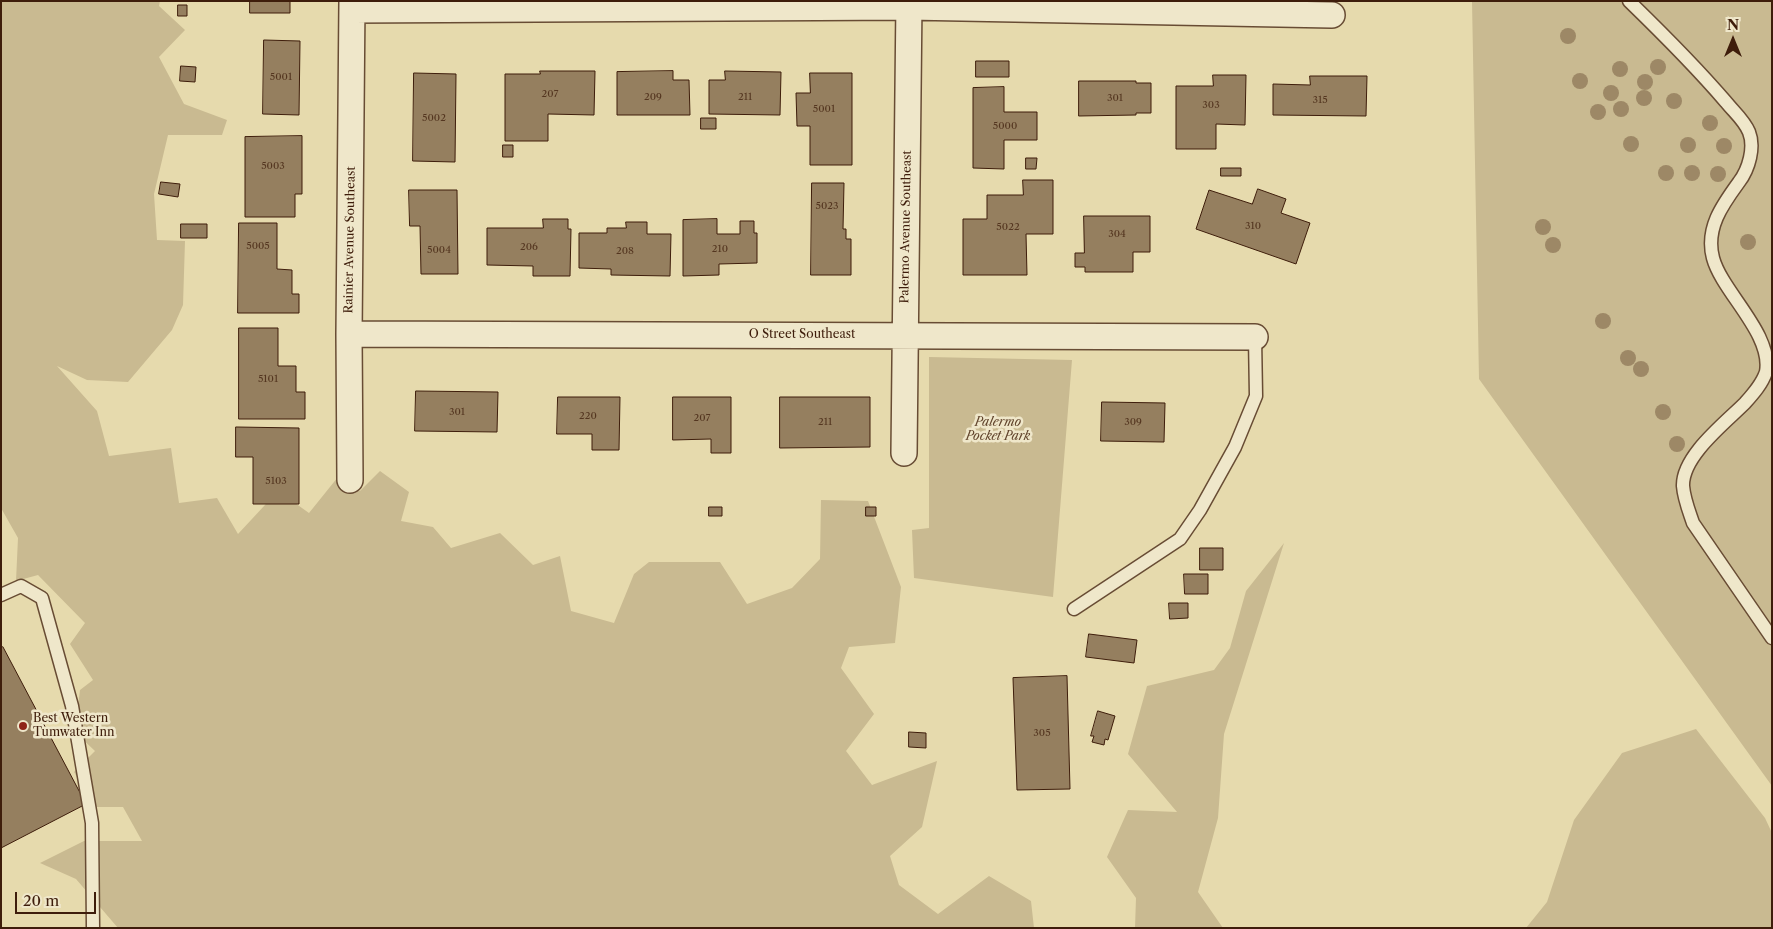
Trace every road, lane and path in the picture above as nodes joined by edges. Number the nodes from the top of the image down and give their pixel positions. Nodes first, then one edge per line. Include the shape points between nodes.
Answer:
1 (1629, 1) edge
2 (909, 4) edge
3 (352, 6) edge
4 (1332, 15) dead end
5 (349, 334) junction
6 (905, 335) junction
7 (1255, 337) joint
8 (1769, 355) edge
9 (904, 453) dead end
10 (350, 480) dead end
11 (1, 595) edge
12 (1074, 609) dead end
13 (1772, 638) edge
14 (93, 928) edge

1 - 8 lane via 1691,63 1742,119 1750,133 1752,143 1748,164 1718,215 1712,233 1712,250 1717,268 1757,330
2 - 3 street
2 - 4 street
2 - 6 street, Palermo Avenue Southeast
3 - 5 street, Rainier Avenue Southeast
5 - 6 street, O Street Southeast
5 - 10 street, Rainier Avenue Southeast
6 - 7 street, O Street Southeast
6 - 9 street, Palermo Avenue Southeast
7 - 12 lane via 1256,396 1235,447 1200,510 1180,539
8 - 13 lane via 1764,376 1756,390 1698,449 1683,485 1693,523
11 - 14 lane via 21,586 42,598 72,706 92,824

